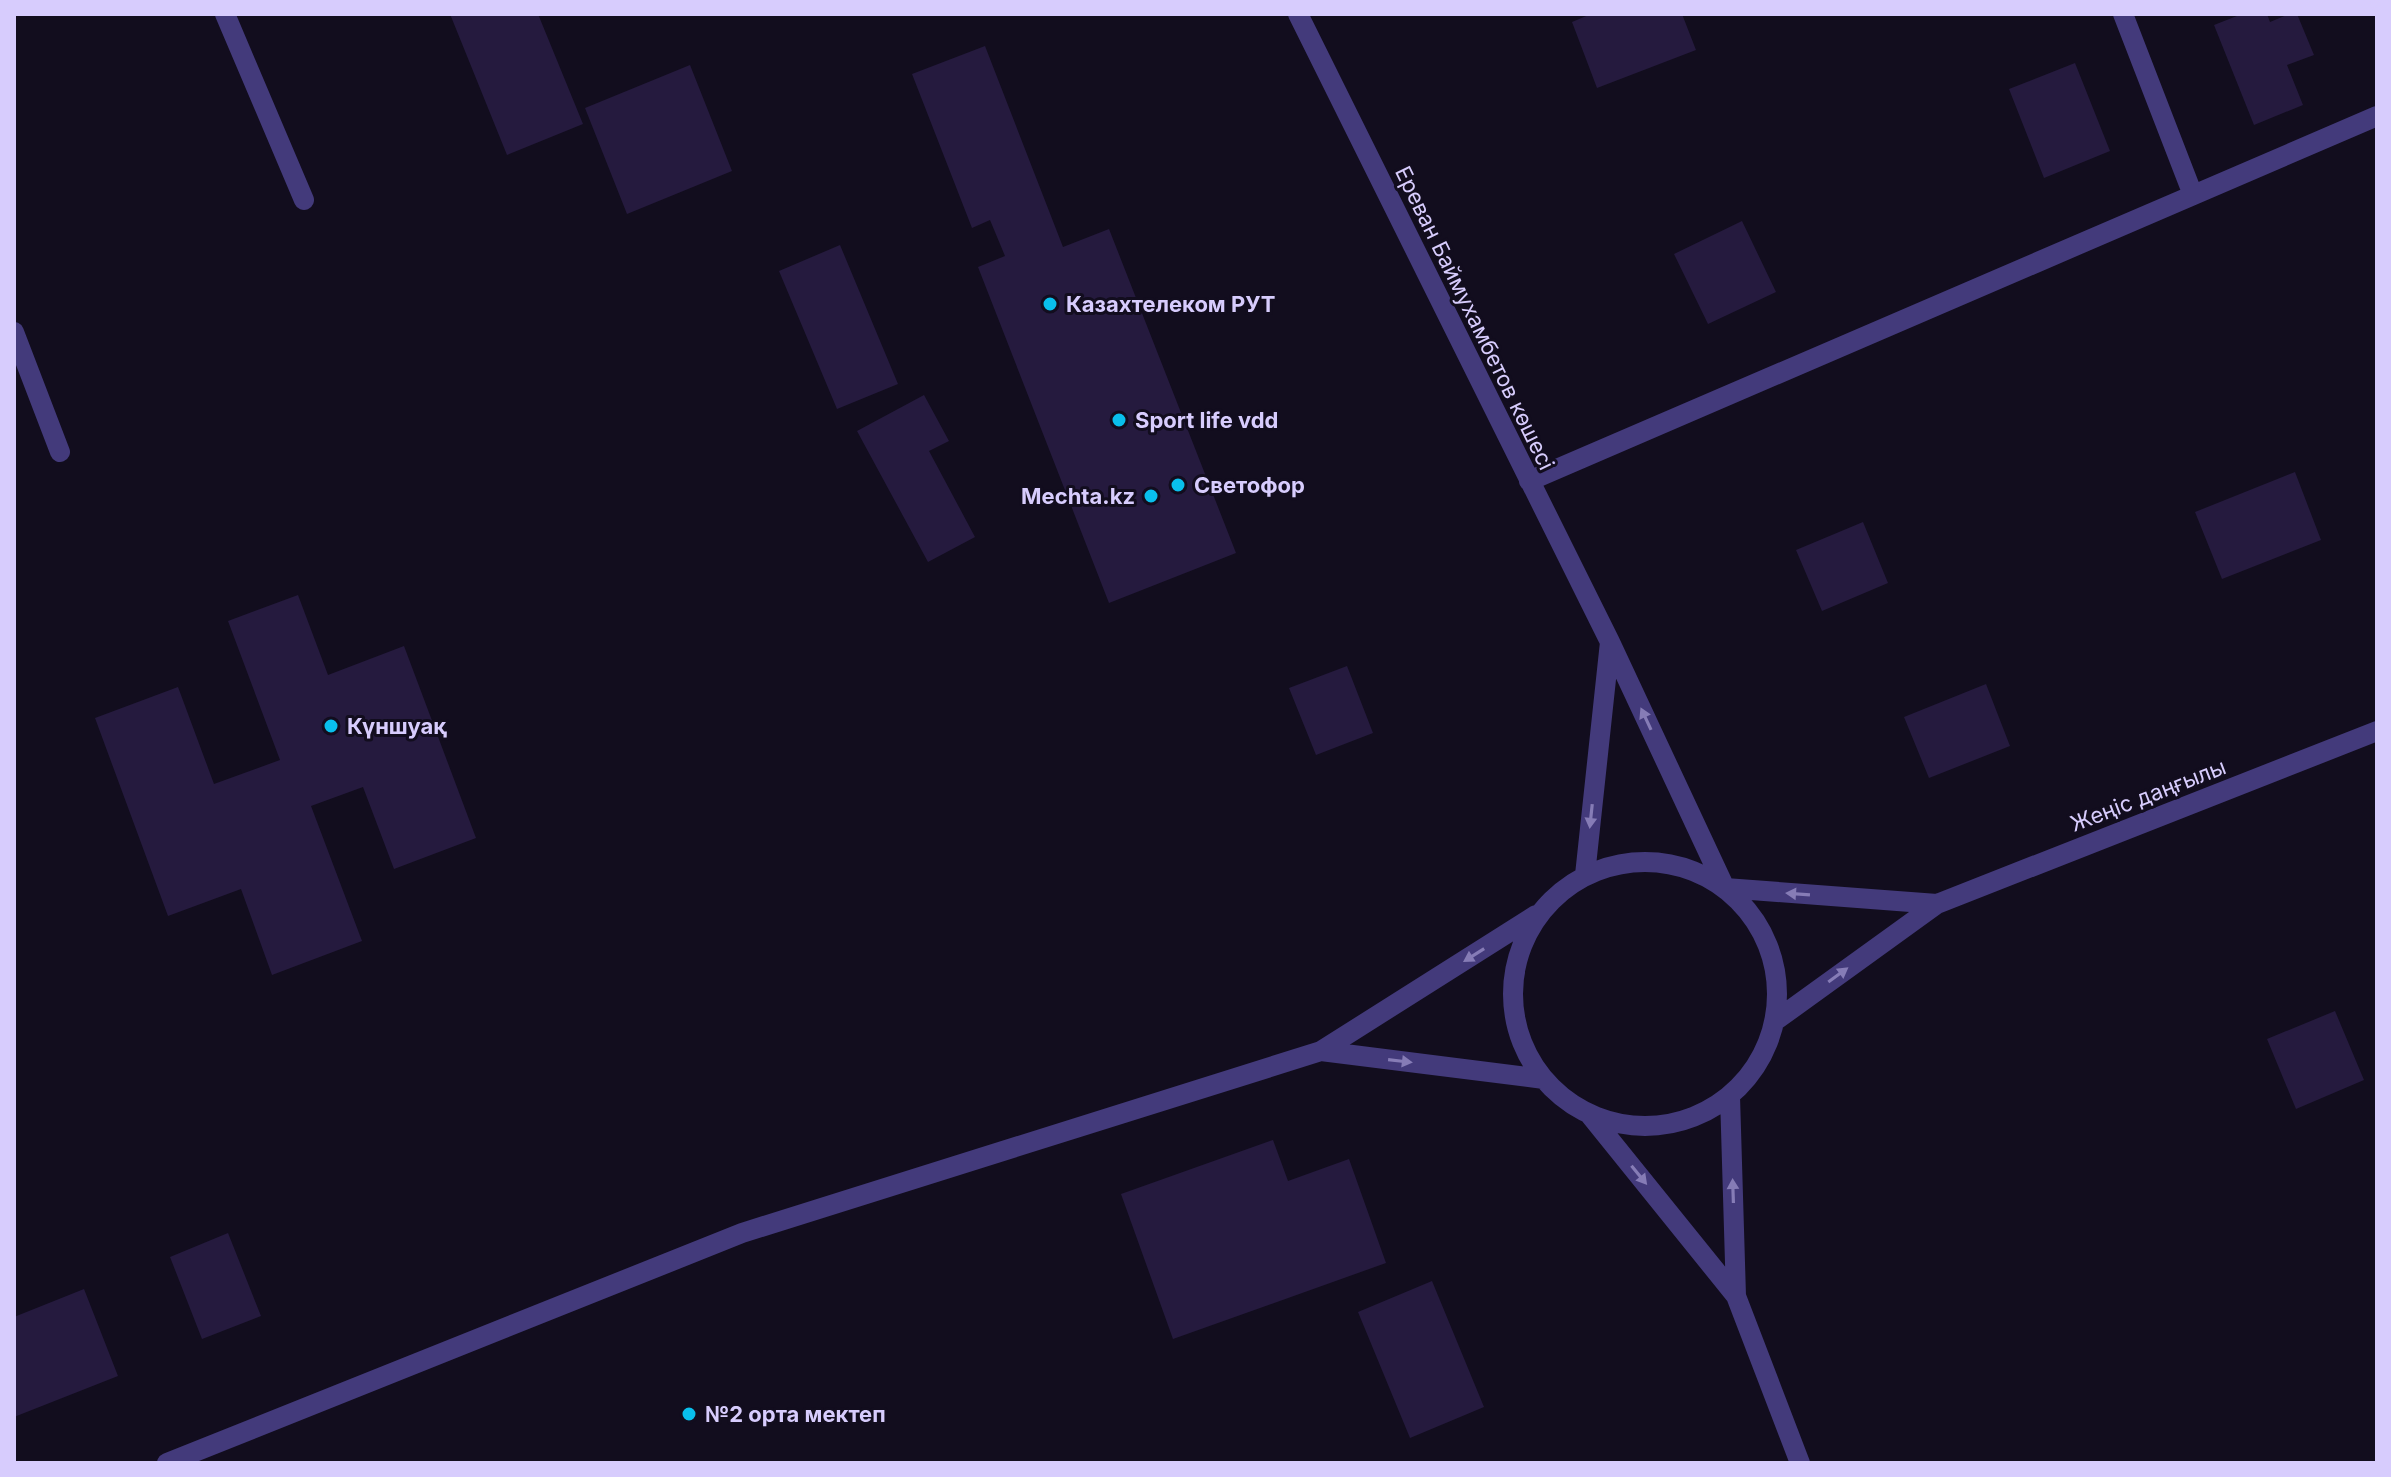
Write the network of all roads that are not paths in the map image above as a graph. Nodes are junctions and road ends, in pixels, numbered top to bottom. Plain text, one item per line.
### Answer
1 (225, 14) edge
2 (1298, 14) edge
3 (2123, 14) edge
4 (2377, 116) edge
5 (2193, 195) junction
6 (304, 200) dead end
7 (14, 332) edge
8 (60, 452) dead end
9 (1529, 481) junction
10 (1610, 642) junction
11 (2377, 731) edge
12 (1585, 875) junction
13 (1725, 888) junction
14 (1937, 904) junction
15 (1540, 913) junction
16 (1775, 1021) junction
17 (1321, 1051) junction
18 (1544, 1079) junction
19 (1730, 1096) junction
20 (1590, 1115) junction
21 (1736, 1296) junction
22 (167, 1463) edge
23 (1800, 1463) edge

1 - 6 street
2 - 9 street, Ереван Баймухамбетов көшесі
3 - 5 street
4 - 5 street
5 - 9 street
7 - 8 street
9 - 10 street, Ереван Баймухамбетов көшесі
10 -> 12 street
13 -> 10 street, Ереван Баймухамбетов көшесі
11 - 14 street, Жеңіс даңғылы
12 - 13 street
12 - 15 street
14 -> 13 street
13 - 16 street
16 -> 14 street
15 -> 17 street
15 - 18 street
16 - 19 street
17 -> 18 street
17 - 22 street
18 - 20 street
19 - 20 street
21 -> 19 street
20 -> 21 street
21 - 23 street

